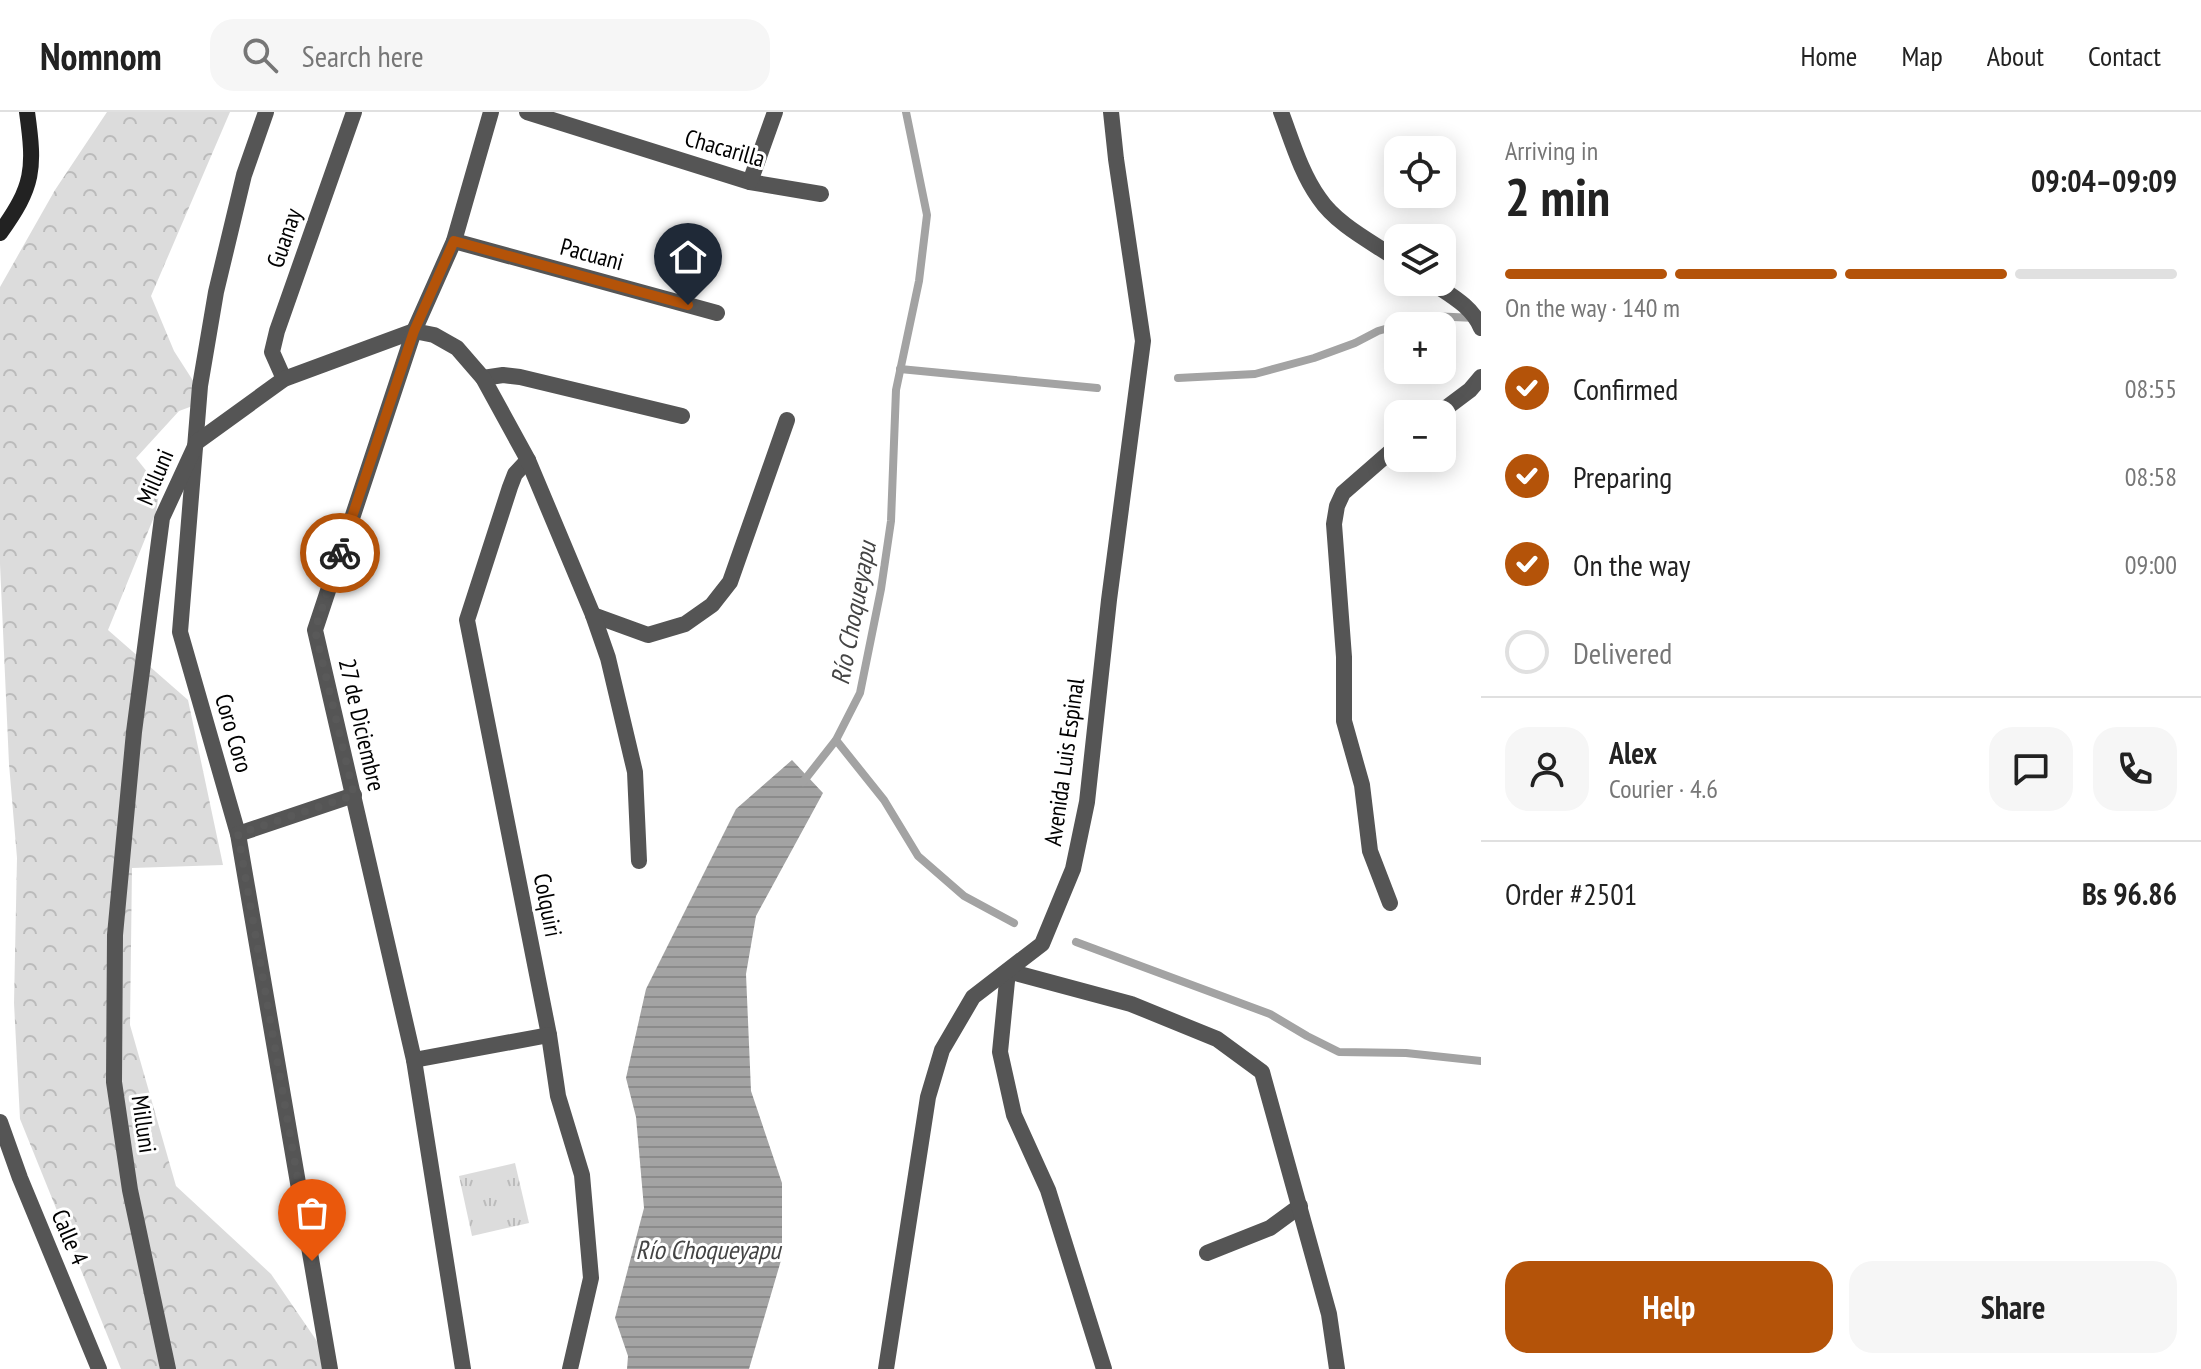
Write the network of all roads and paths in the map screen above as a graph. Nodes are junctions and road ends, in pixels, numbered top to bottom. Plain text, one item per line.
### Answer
1 (27, 112) edge
2 (266, 112) edge
3 (354, 112) edge
4 (491, 112) edge
5 (527, 112) edge
6 (775, 112) edge
7 (1111, 112) edge
8 (1281, 112) edge
9 (570, 118) edge
10 (750, 182) junction
11 (821, 194) dead end
12 (0, 233) edge
13 (454, 241) junction
14 (1384, 250) edge
15 (1451, 296) edge
16 (717, 313) dead end
17 (1481, 328) edge
18 (414, 331) junction
19 (1481, 377) edge
20 (483, 378) junction
21 (284, 379) junction
22 (1456, 400) edge
23 (682, 416) dead end
24 (787, 420) dead end
25 (197, 442) junction
26 (1384, 457) edge
27 (528, 460) junction
28 (593, 615) junction
29 (354, 795) junction
30 (238, 834) junction
31 (639, 861) dead end
32 (1390, 903) dead end
33 (1008, 971) junction
34 (549, 1035) junction
35 (414, 1060) junction
36 (0, 1122) edge
37 (1300, 1206) junction
38 (1207, 1253) dead end
39 (99, 1369) edge
40 (168, 1369) edge
41 (330, 1369) edge
42 (463, 1369) edge
43 (570, 1369) edge
44 (886, 1369) edge
45 (1104, 1369) edge
46 (1337, 1369) edge

1 - 12 main road
2 - 25 street, Coro Coro
3 - 21 street, Guanay
4 - 13 street, 27 de Diciembre
5 - 9 street, Chacarilla
6 - 10 street
7 - 33 street, Avenida Luis Espinal
8 - 14 street
9 - 10 street, Chacarilla
10 - 11 street, Chacarilla
13 - 16 street, Pacuani
13 - 18 street, 27 de Diciembre
15 - 17 street
18 - 20 street
18 - 21 street, Milluni
18 - 29 street, 27 de Diciembre
19 - 22 street
20 - 23 street
20 - 27 street
21 - 25 street, Milluni
24 - 28 street
25 - 30 street, Coro Coro
25 - 40 street, Milluni
26 - 32 street
27 - 28 street
27 - 34 street, Colquiri
28 - 31 street
29 - 30 street
29 - 35 street, 27 de Diciembre
30 - 41 street, Coro Coro
33 - 37 street
33 - 44 street, Avenida Luis Espinal
33 - 45 street
34 - 35 street
34 - 43 street, Colquiri
35 - 42 street, 27 de Diciembre
36 - 39 street, Calle 4
37 - 38 street
37 - 46 street

